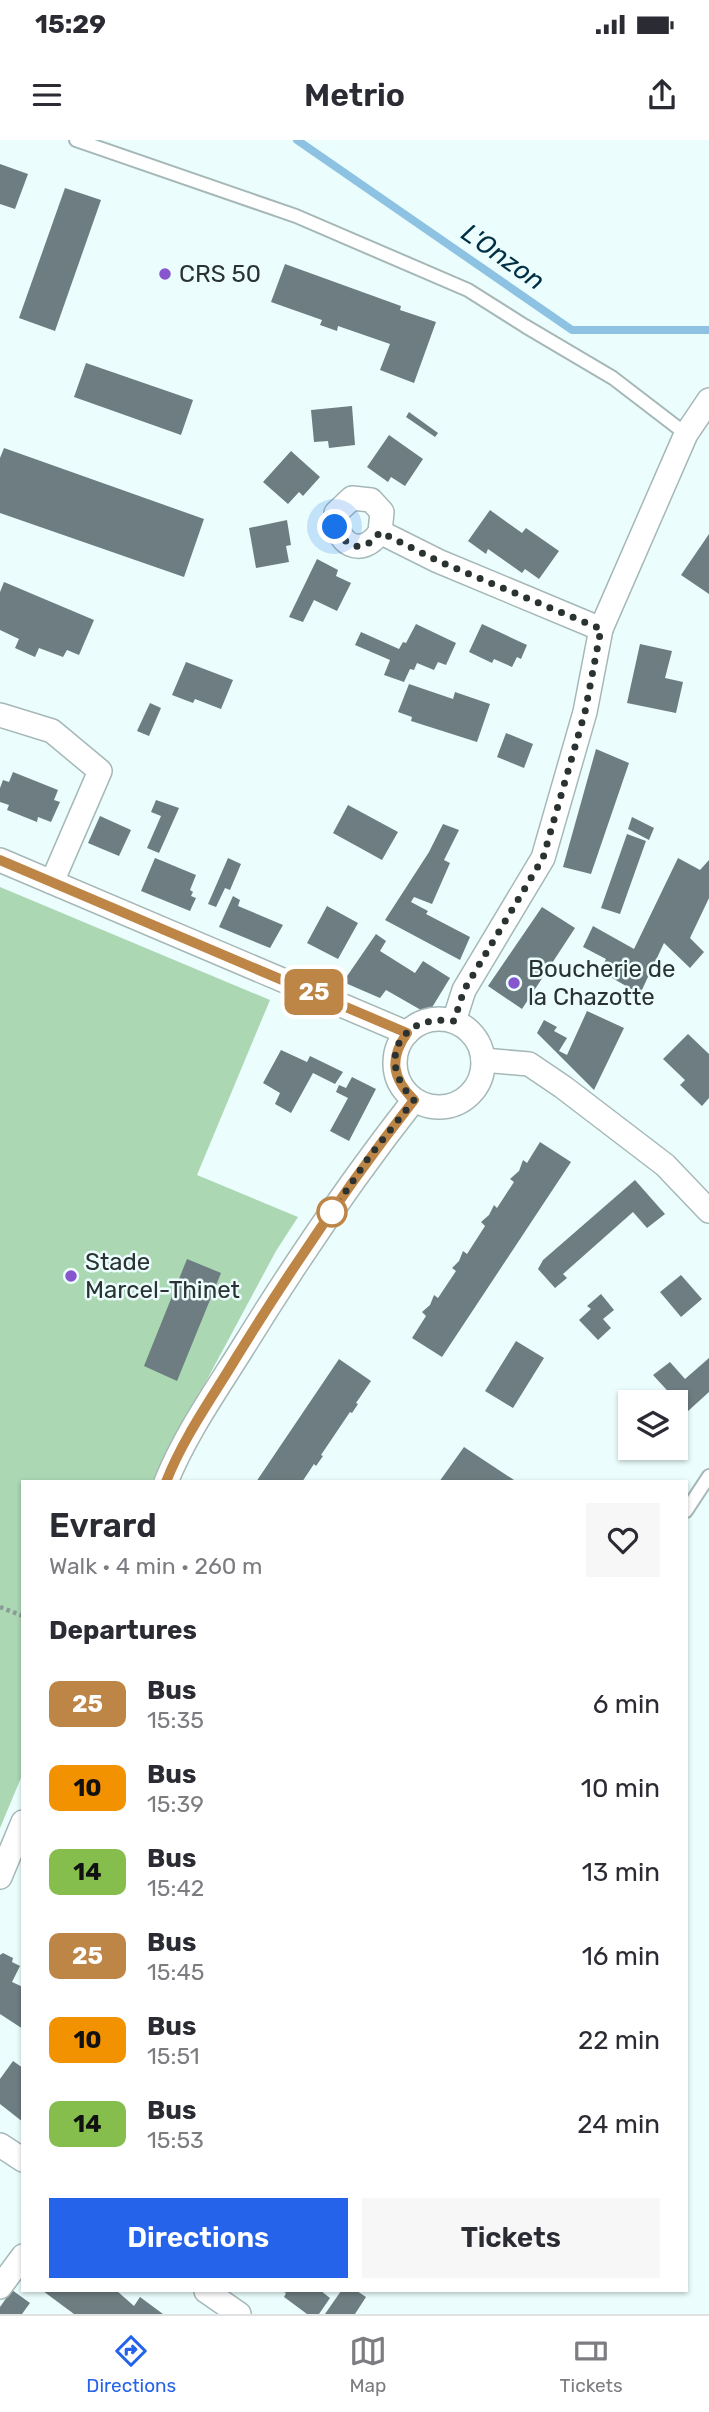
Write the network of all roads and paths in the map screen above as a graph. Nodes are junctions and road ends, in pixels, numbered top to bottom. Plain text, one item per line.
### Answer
1 (76, 140) edge
2 (709, 400) edge
3 (686, 434) junction
4 (380, 532) dead end
5 (601, 629) junction
6 (0, 715) edge
7 (0, 860) edge
8 (52, 882) junction
9 (454, 1021) junction
10 (407, 1033) junction
11 (483, 1060) junction
12 (414, 1100) junction
13 (709, 1211) edge
14 (709, 1476) edge
15 (167, 1480) edge
16 (688, 1508) edge
17 (0, 1607) edge
18 (21, 1615) edge
19 (21, 1827) edge
20 (0, 1877) edge
21 (0, 2145) edge
22 (21, 2159) edge
23 (21, 2259) edge
24 (0, 2287) edge
25 (207, 2292) edge
26 (239, 2314) edge

1 - 3 lane
2 - 3 street
3 - 5 street
4 - 5 street
5 - 9 street
6 - 8 street
7 - 8 street
8 - 10 street
9 - 10 street
9 - 11 street
10 - 12 street
11 - 12 street
11 - 13 street
12 - 15 street
14 - 16 lane
17 - 18 path
19 - 20 street
21 - 22 street
23 - 24 street
25 - 26 street

